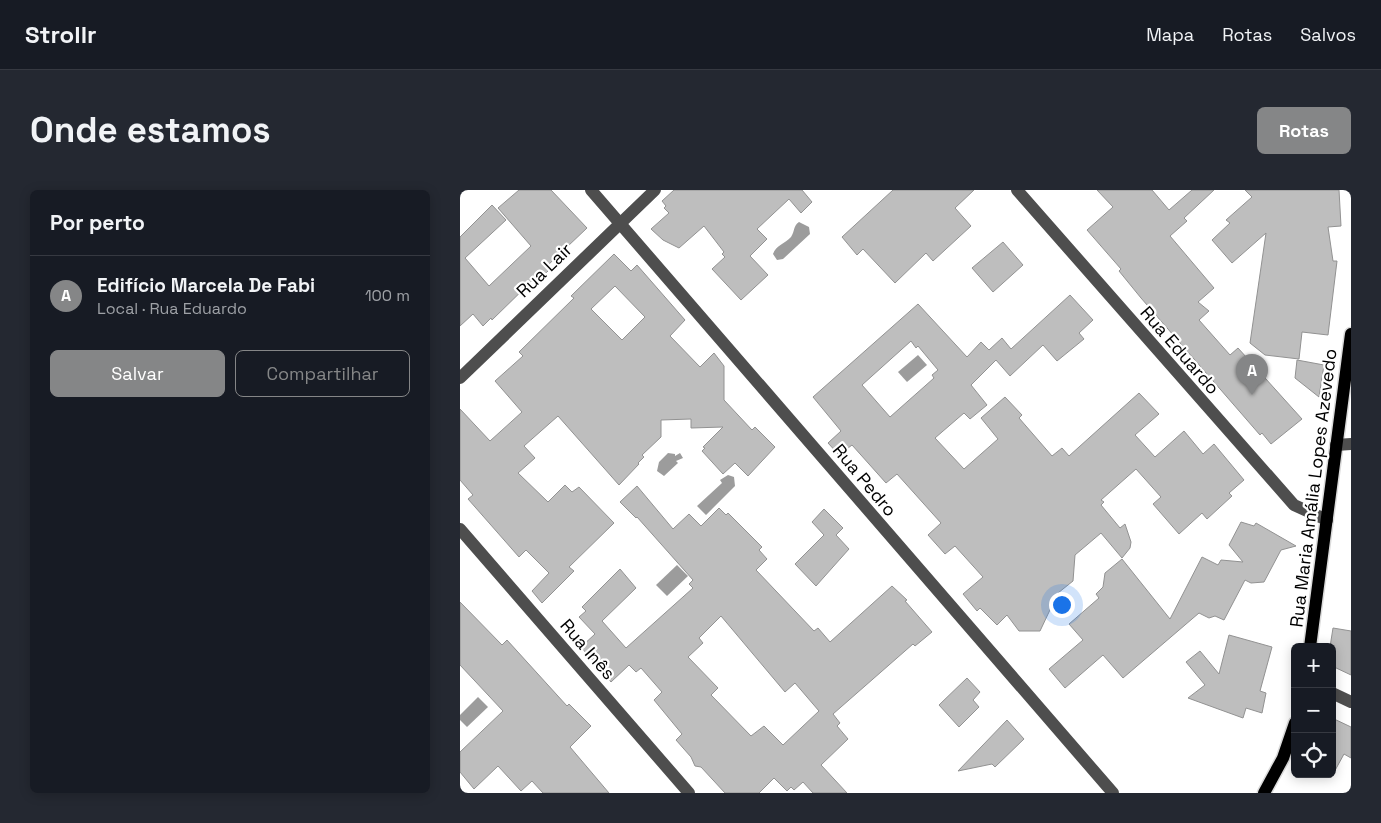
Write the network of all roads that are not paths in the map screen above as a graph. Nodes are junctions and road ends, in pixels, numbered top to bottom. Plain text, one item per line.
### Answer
1 (591, 190) edge
2 (654, 190) edge
3 (1017, 190) edge
4 (619, 223) junction
5 (1351, 334) edge
6 (460, 378) edge
7 (1351, 444) edge
8 (1336, 445) junction
9 (1326, 520) junction
10 (460, 529) edge
11 (1311, 643) edge
12 (1336, 695) edge
13 (1351, 702) edge
14 (1292, 733) edge
15 (689, 793) edge
16 (1113, 793) edge
17 (1264, 793) edge

1 - 4 street, Rua Pedro
2 - 4 street, Rua Lair
3 - 9 street, Rua Eduardo
4 - 6 street, Rua Lair
4 - 16 street, Rua Pedro
5 - 8 main road, Rua Maria Amália Lopes Azevedo
7 - 8 street
8 - 9 main road, Rua Maria Amália Lopes Azevedo
9 - 11 main road, Rua Maria Amália Lopes Azevedo
10 - 15 street, Rua Inês
12 - 13 street
14 - 17 main road

